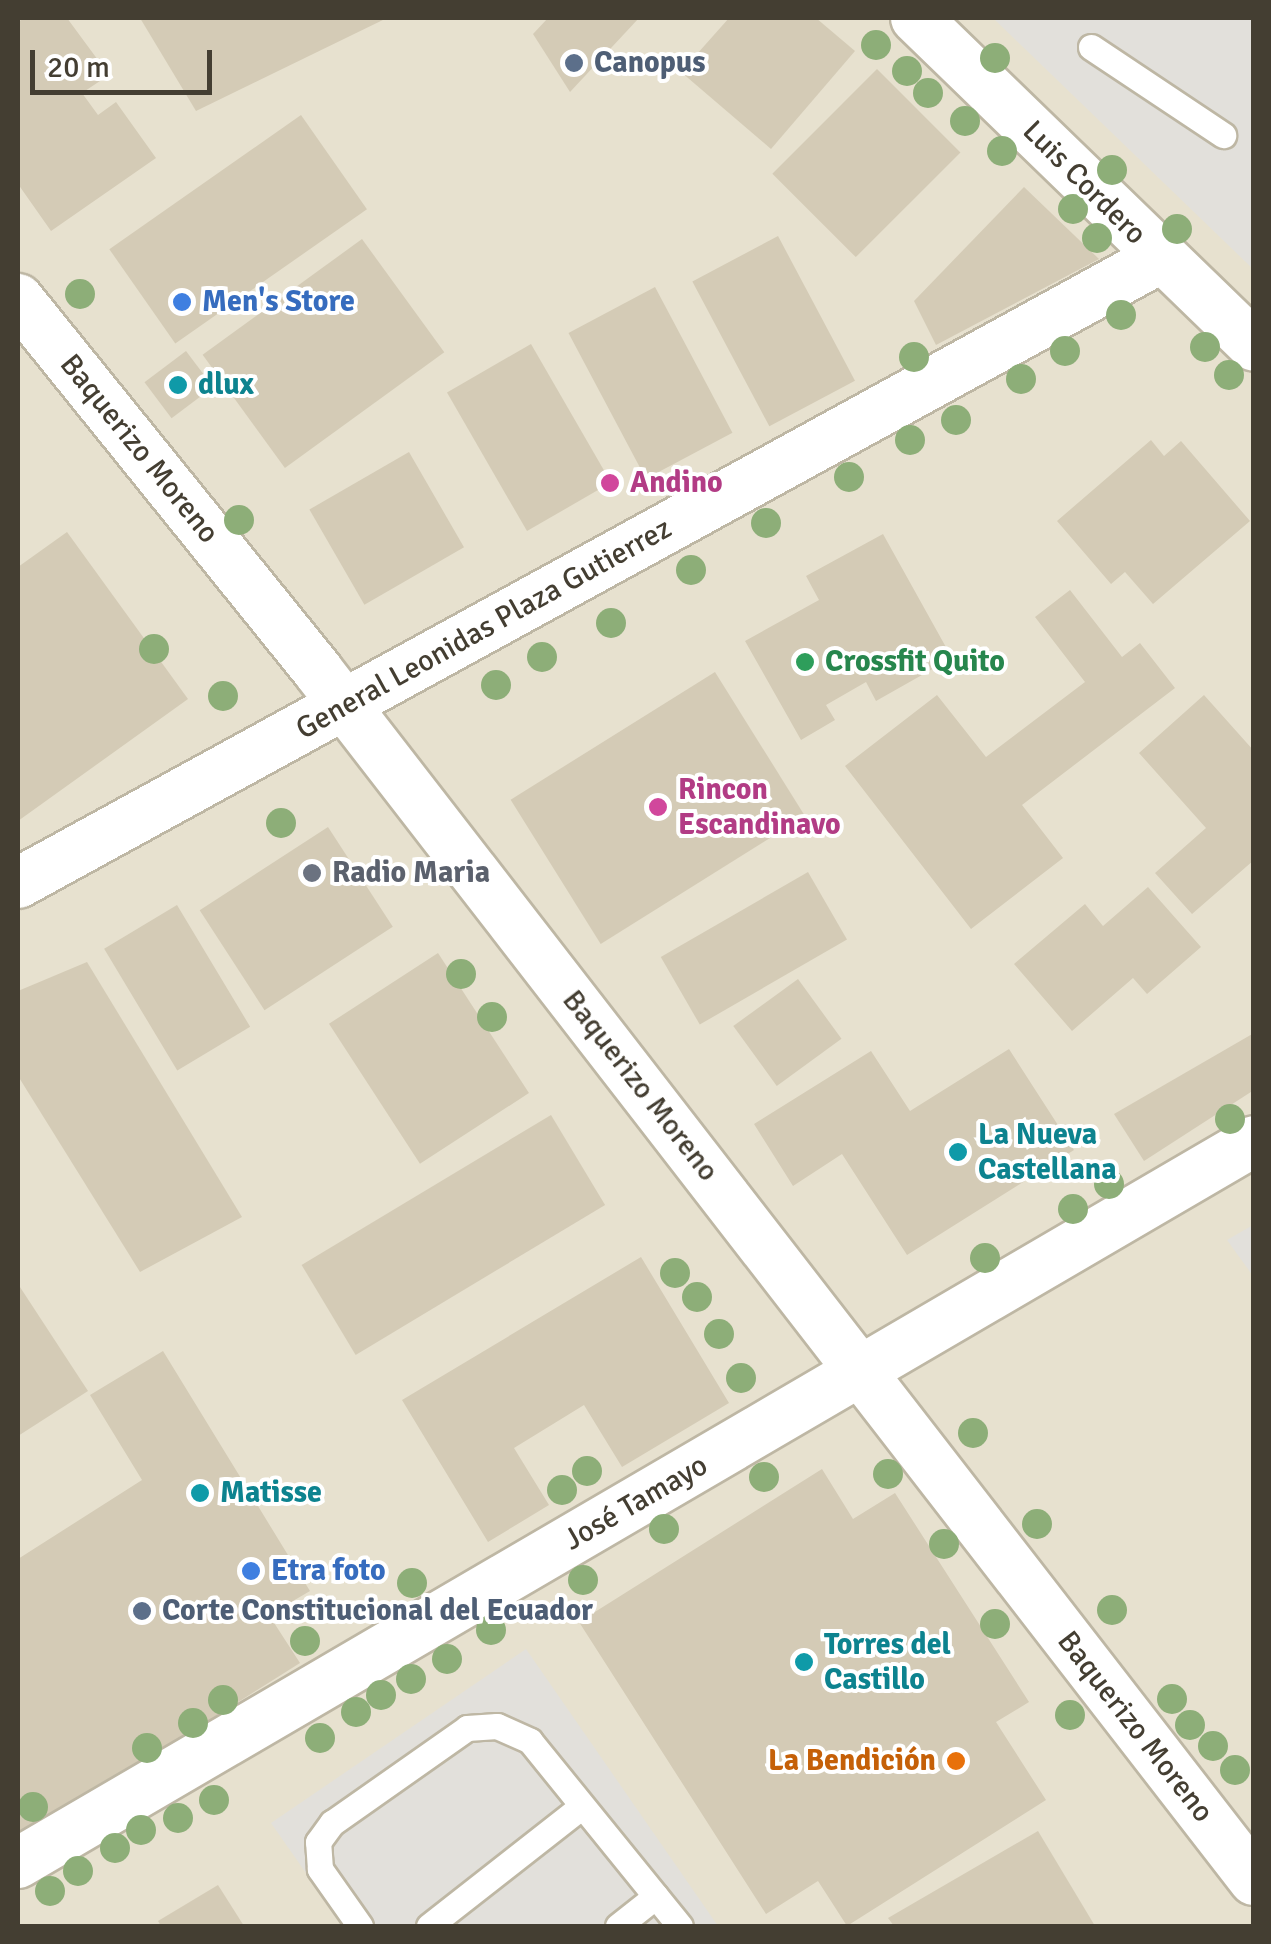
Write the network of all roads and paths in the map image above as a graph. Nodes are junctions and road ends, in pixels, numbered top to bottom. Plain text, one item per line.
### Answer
1 (916, 18) edge
2 (1091, 47) dead end
3 (1223, 135) dead end
4 (1160, 258) junction
5 (18, 299) edge
6 (1254, 346) edge
7 (345, 706) junction
8 (18, 883) edge
9 (1254, 1142) edge
10 (861, 1371) junction
11 (582, 1806) junction
12 (18, 1864) edge
13 (1254, 1880) edge
14 (656, 1896) junction
15 (360, 1926) edge
16 (429, 1926) edge
17 (618, 1926) edge
18 (680, 1926) edge

1 - 4 street, Luis Cordero
2 - 3 lane
4 - 6 street, Luis Cordero
4 - 7 street, General Leonidas Plaza Gutierrez
5 - 7 street, Baquerizo Moreno
7 - 8 street, General Leonidas Plaza Gutierrez
7 - 10 street, Baquerizo Moreno
9 - 10 street, José Tamayo
10 - 12 street, José Tamayo
10 - 13 street, Baquerizo Moreno
11 - 14 lane
11 - 15 lane
11 - 16 lane
14 - 17 lane
14 - 18 lane

